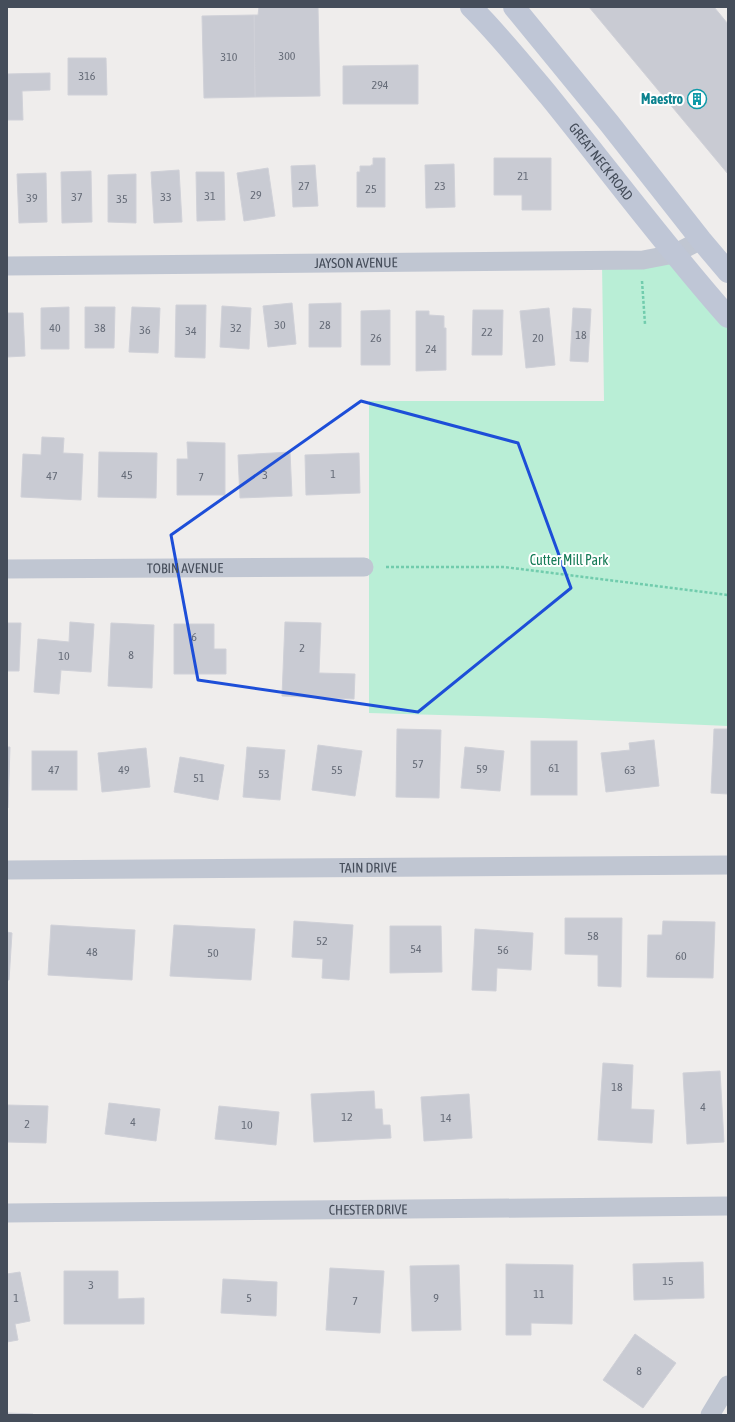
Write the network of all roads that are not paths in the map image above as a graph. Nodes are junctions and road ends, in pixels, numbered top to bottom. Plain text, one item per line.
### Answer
1 (471, 7) edge
2 (514, 7) edge
3 (700, 240) junction
4 (674, 254) junction
5 (7, 266) edge
6 (728, 272) edge
7 (728, 317) edge
8 (364, 567) road end
9 (7, 569) edge
10 (728, 865) edge
11 (7, 870) edge
12 (728, 1206) edge
13 (7, 1213) edge
14 (728, 1385) edge
15 (710, 1415) edge

1 - 4 main road, GREAT NECK ROAD
2 - 3 main road, GREAT NECK ROAD
3 - 4 street, JAYSON AVENUE
3 - 6 main road, GREAT NECK ROAD
4 - 5 street, JAYSON AVENUE
4 - 7 main road, GREAT NECK ROAD
8 - 9 street, TOBIN AVENUE
10 - 11 street, TAIN DRIVE
12 - 13 street, CHESTER DRIVE
14 - 15 street

